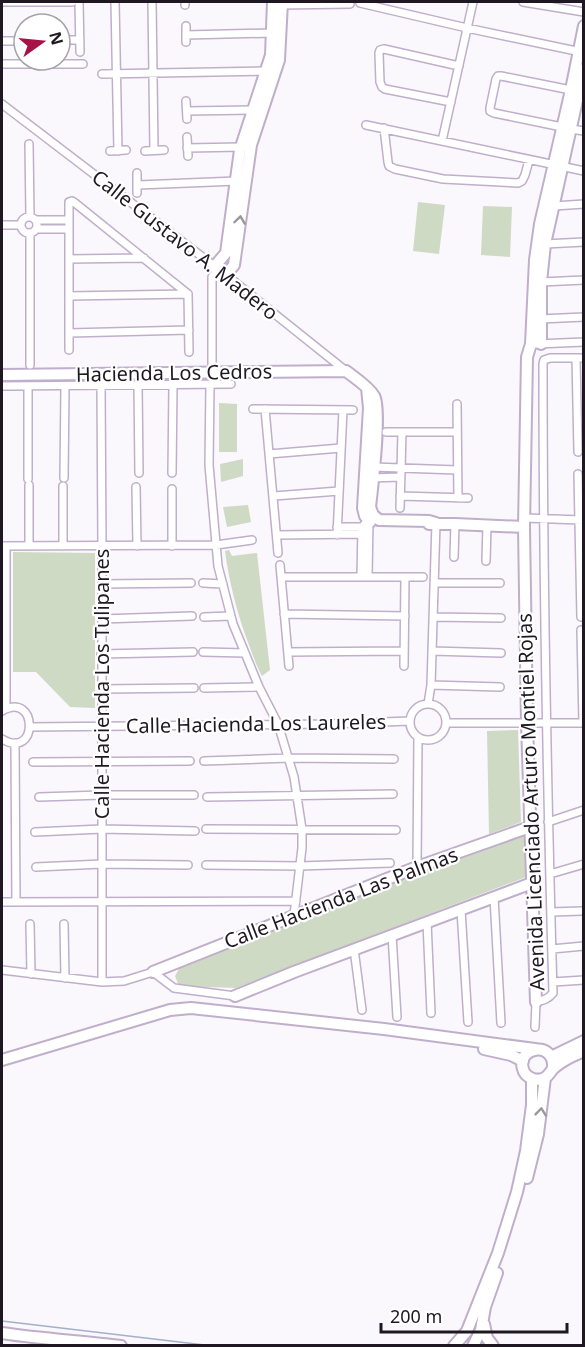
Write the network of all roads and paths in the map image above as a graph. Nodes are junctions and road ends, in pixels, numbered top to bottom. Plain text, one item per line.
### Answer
1 (2, 2) edge
2 (72, 2) edge
3 (79, 2) edge
4 (115, 2) edge
5 (152, 2) edge
6 (473, 2) edge
7 (524, 2) edge
8 (277, 3) edge
9 (360, 3) dead end
10 (350, 4) dead end
11 (584, 12) edge
12 (186, 26) dead end
13 (584, 26) edge
14 (467, 28) junction
15 (272, 33) junction
16 (72, 40) edge
17 (80, 40) junction
18 (80, 52) dead end
19 (581, 52) edge
20 (2, 64) edge
21 (83, 64) dead end
22 (459, 66) junction
23 (584, 69) edge
24 (270, 72) junction
25 (117, 73) junction
26 (152, 73) junction
27 (102, 74) dead end
28 (578, 92) edge
29 (186, 101) dead end
30 (451, 102) junction
31 (2, 104) edge
32 (253, 110) junction
33 (366, 125) dead end
34 (384, 128) junction
35 (567, 128) junction
36 (584, 131) edge
37 (187, 137) dead end
38 (442, 141) junction
39 (29, 144) dead end
40 (241, 147) junction
41 (118, 150) dead end
42 (154, 150) junction
43 (164, 150) dead end
44 (145, 151) dead end
45 (529, 160) junction
46 (558, 166) junction
47 (584, 171) edge
48 (137, 173) dead end
49 (241, 181) junction
50 (584, 204) edge
51 (554, 206) junction
52 (33, 218) junction
53 (68, 220) junction
54 (2, 225) edge
55 (21, 225) junction
56 (37, 229) junction
57 (69, 229) junction
58 (30, 233) junction
59 (584, 242) edge
60 (545, 244) junction
61 (144, 258) junction
62 (69, 259) junction
63 (219, 271) junction
64 (584, 280) edge
65 (541, 282) junction
66 (188, 294) junction
67 (69, 296) junction
68 (584, 317) edge
69 (540, 318) junction
70 (189, 330) junction
71 (69, 333) junction
72 (584, 342) edge
73 (536, 344) junction
74 (69, 350) dead end
75 (189, 352) dead end
76 (580, 358) edge
77 (30, 365) dead end
78 (346, 371) junction
79 (212, 373) junction
80 (2, 375) edge
81 (231, 384) dead end
82 (101, 385) junction
83 (138, 385) junction
84 (173, 385) junction
85 (210, 385) junction
86 (2, 386) edge
87 (28, 386) junction
88 (65, 386) junction
89 (457, 404) dead end
90 (265, 408) junction
91 (253, 409) dead end
92 (343, 410) junction
93 (353, 410) dead end
94 (386, 432) dead end
95 (402, 432) junction
96 (457, 432) junction
97 (341, 448) junction
98 (578, 452) dead end
99 (269, 454) junction
100 (400, 467) junction
101 (457, 470) junction
102 (172, 472) dead end
103 (369, 472) junction
104 (139, 473) dead end
105 (578, 474) dead end
106 (400, 477) junction
107 (136, 487) dead end
108 (172, 489) dead end
109 (339, 491) junction
110 (274, 496) junction
111 (400, 496) junction
112 (458, 498) junction
113 (468, 498) dead end
114 (400, 508) dead end
115 (543, 519) junction
116 (581, 520) edge
117 (436, 523) junction
118 (525, 523) junction
119 (367, 524) junction
120 (455, 524) junction
121 (487, 525) junction
122 (337, 531) junction
123 (277, 535) junction
124 (252, 540) dead end
125 (216, 545) junction
126 (365, 545) junction
127 (4, 546) edge
128 (28, 546) junction
129 (63, 546) junction
130 (102, 546) junction
131 (137, 546) junction
132 (172, 546) junction
133 (278, 553) dead end
134 (454, 557) dead end
135 (486, 561) dead end
136 (280, 565) dead end
137 (281, 577) junction
138 (364, 577) junction
139 (405, 577) junction
140 (423, 577) dead end
141 (191, 583) dead end
142 (204, 583) dead end
143 (434, 583) junction
144 (500, 583) dead end
145 (102, 584) junction
146 (223, 584) junction
147 (284, 614) junction
148 (192, 616) dead end
149 (231, 616) junction
150 (405, 616) junction
151 (204, 617) dead end
152 (433, 617) junction
153 (581, 617) dead end
154 (501, 618) dead end
155 (102, 619) junction
156 (581, 630) dead end
157 (404, 651) junction
158 (432, 651) junction
159 (193, 652) dead end
160 (203, 652) dead end
161 (288, 652) junction
162 (245, 653) junction
163 (501, 653) dead end
164 (101, 654) junction
165 (288, 666) dead end
166 (404, 666) dead end
167 (431, 685) junction
168 (259, 687) junction
169 (500, 687) dead end
170 (194, 688) dead end
171 (204, 688) dead end
172 (102, 689) junction
173 (428, 704) junction
174 (4, 710) edge
175 (410, 721) junction
176 (446, 723) junction
177 (527, 723) junction
178 (546, 723) junction
179 (583, 723) edge
180 (278, 724) junction
181 (102, 726) junction
182 (30, 727) junction
183 (418, 737) junction
184 (2, 739) edge
185 (15, 743) junction
186 (289, 758) junction
187 (394, 759) dead end
188 (102, 761) junction
189 (190, 761) dead end
190 (204, 761) dead end
191 (33, 762) dead end
192 (393, 794) dead end
193 (102, 795) junction
194 (194, 795) dead end
195 (297, 795) junction
196 (39, 797) dead end
197 (207, 797) dead end
198 (584, 802) edge
199 (583, 810) edge
200 (548, 822) junction
201 (530, 827) junction
202 (102, 829) junction
203 (206, 829) dead end
204 (302, 829) junction
205 (396, 830) dead end
206 (195, 831) dead end
207 (35, 832) dead end
208 (390, 863) dead end
209 (102, 864) junction
210 (584, 864) edge
211 (188, 865) dead end
212 (206, 865) dead end
213 (300, 866) junction
214 (36, 867) dead end
215 (417, 867) junction
216 (550, 874) junction
217 (532, 883) junction
218 (494, 897) junction
219 (102, 901) junction
220 (296, 901) junction
221 (2, 902) edge
222 (16, 902) junction
223 (461, 910) junction
224 (582, 911) edge
225 (551, 912) junction
226 (294, 915) junction
227 (427, 922) junction
228 (30, 924) dead end
229 (64, 924) dead end
230 (392, 935) junction
231 (584, 946) edge
232 (354, 949) junction
233 (552, 949) junction
234 (2, 970) edge
235 (153, 972) junction
236 (31, 974) junction
237 (65, 978) junction
238 (584, 980) edge
239 (102, 982) junction
240 (553, 982) junction
241 (235, 996) joint
242 (536, 1002) junction
243 (362, 1010) dead end
244 (431, 1013) dead end
245 (397, 1017) dead end
246 (468, 1022) dead end
247 (501, 1023) dead end
248 (535, 1027) dead end
249 (584, 1041) edge
250 (535, 1049) junction
251 (584, 1051) edge
252 (2, 1060) edge
253 (523, 1061) junction
254 (552, 1062) junction
255 (2, 1066) edge
256 (545, 1078) junction
257 (532, 1079) junction
258 (483, 1319) junction
259 (467, 1331) junction
260 (2, 1333) edge
261 (473, 1345) edge
262 (121, 1346) edge
263 (454, 1346) edge
264 (493, 1346) edge

1 - 2 street
3 - 17 street
4 - 25 street
5 - 26 street
6 - 14 street
7 - 11 street
8 - 10 street
8 - 15 main road
8 - 24 main road
9 - 14 street
12 - 15 street
13 - 19 main road, Avenida Licenciado Arturo Montiel Rojas
14 - 19 street
14 - 22 street
15 - 24 main road
16 - 17 street
17 - 18 street
19 - 28 main road, Avenida Licenciado Arturo Montiel Rojas
20 - 21 street
22 - 30 street
22 - 30 street
23 - 28 main road, Avenida Licenciado Arturo Montiel Rojas
24 - 26 street
24 - 32 main road
24 - 49 main road
25 - 26 street
25 - 27 street
25 - 41 street
26 - 42 street
28 - 35 main road, Avenida Licenciado Arturo Montiel Rojas
28 - 35 street
29 - 32 street
30 - 38 street
31 - 63 street, Calle Gustavo A. Madero
32 - 40 main road
33 - 34 street
34 - 38 street
34 - 45 street
35 - 36 street
35 - 46 main road, Avenida Licenciado Arturo Montiel Rojas
37 - 40 street
38 - 45 street
39 - 52 street
40 - 49 main road
42 - 43 street
42 - 44 street
45 - 46 street
46 - 47 street
46 - 51 main road, Avenida Licenciado Arturo Montiel Rojas
46 - 73 main road, Avenida Licenciado Arturo Montiel Rojas
48 - 49 street
49 - 63 main road
50 - 51 street
51 - 60 main road, Avenida Licenciado Arturo Montiel Rojas
52 - 53 street
52 - 55 street
52 - 56 street
53 - 57 street
53 - 61 street
54 - 55 street
55 - 58 street
56 - 57 street
56 - 58 street
57 - 62 street
58 - 77 street
59 - 60 street
60 - 65 main road, Avenida Licenciado Arturo Montiel Rojas
61 - 62 street
61 - 66 street
62 - 67 street
63 - 78 street, Calle Gustavo A. Madero
63 - 79 street
64 - 65 street
65 - 69 main road, Avenida Licenciado Arturo Montiel Rojas
66 - 67 street
66 - 70 street
67 - 71 street
68 - 69 street
69 - 73 main road, Avenida Licenciado Arturo Montiel Rojas
70 - 71 street
70 - 75 street
71 - 74 street
72 - 73 street
73 - 118 main road, Avenida Licenciado Arturo Montiel Rojas
76 - 98 street
76 - 115 street, Avenida Licenciado Arturo Montiel Rojas
78 - 79 main road, Hacienda Los Cedros
78 - 103 main road, Calle Gustavo A. Madero
79 - 80 main road, Hacienda Los Cedros
81 - 85 street
82 - 83 street
82 - 88 street
82 - 130 street, Calle Hacienda Los Tulipanes
83 - 84 street
83 - 104 street
84 - 85 street
84 - 102 street
85 - 125 street
86 - 87 street
87 - 88 street
87 - 128 street
88 - 129 street
89 - 96 street
90 - 91 street
90 - 92 street
90 - 99 street
92 - 93 street
92 - 97 street
94 - 95 street
95 - 96 street
95 - 100 street
96 - 101 street
97 - 99 street
97 - 109 street
99 - 110 street
100 - 101 street
100 - 103 street
100 - 106 street
101 - 112 street
103 - 106 street
103 - 119 main road
105 - 116 street
106 - 111 street
107 - 131 street
108 - 132 street
109 - 110 street
109 - 122 street
110 - 123 street
111 - 112 street
111 - 114 street
112 - 113 street
115 - 116 street
115 - 118 street
115 - 178 street, Avenida Licenciado Arturo Montiel Rojas
116 - 153 street
117 - 119 main road
117 - 120 main road
117 - 143 street
118 - 121 main road
118 - 177 main road, Avenida Licenciado Arturo Montiel Rojas
119 - 122 street
119 - 126 street
119 - 126 street
120 - 121 main road
120 - 134 street
121 - 135 street
122 - 123 street
123 - 133 street
124 - 125 street
125 - 132 street
125 - 146 street
126 - 138 street
127 - 128 street
127 - 174 street
128 - 129 street
129 - 130 street
130 - 131 street
130 - 145 street, Calle Hacienda Los Tulipanes
131 - 132 street
136 - 137 street
137 - 138 street
137 - 147 street
138 - 139 street
139 - 140 street
139 - 150 street
141 - 145 street
142 - 146 street
143 - 144 street
143 - 152 street
145 - 155 street, Calle Hacienda Los Tulipanes
146 - 149 street
147 - 150 street
147 - 161 street
148 - 155 street
149 - 151 street
149 - 162 street
150 - 157 street
152 - 154 street
152 - 158 street
155 - 164 street, Calle Hacienda Los Tulipanes
156 - 179 street
157 - 161 street
157 - 166 street
158 - 163 street
158 - 167 street
159 - 164 street
160 - 162 street
161 - 165 street
162 - 168 street
164 - 172 street, Calle Hacienda Los Tulipanes
167 - 169 street
167 - 173 street
168 - 171 street
168 - 180 street
170 - 172 street
172 - 181 street, Calle Hacienda Los Tulipanes
173 - 175 street
173 - 176 street
174 - 182 street
175 - 180 street, Calle Hacienda Los Laureles
175 - 183 street
176 - 177 street
176 - 183 street
177 - 178 street
177 - 201 main road, Avenida Licenciado Arturo Montiel Rojas
178 - 179 street
178 - 200 street, Avenida Licenciado Arturo Montiel Rojas
180 - 181 street, Calle Hacienda Los Laureles
180 - 186 street
181 - 182 street, Calle Hacienda Los Laureles
181 - 188 street, Calle Hacienda Los Tulipanes
182 - 185 street
183 - 215 street
184 - 185 street
185 - 222 street
186 - 187 street
186 - 190 street
186 - 195 street
188 - 189 street
188 - 191 street
188 - 193 street, Calle Hacienda Los Tulipanes
192 - 195 street
193 - 194 street
193 - 196 street
193 - 202 street, Calle Hacienda Los Tulipanes
195 - 197 street
195 - 204 street
198 - 199 street
199 - 200 street
200 - 216 street, Avenida Licenciado Arturo Montiel Rojas
201 - 215 main road, Calle Hacienda Las Palmas
201 - 217 main road, Avenida Licenciado Arturo Montiel Rojas
202 - 206 street
202 - 207 street
202 - 209 street, Calle Hacienda Los Tulipanes
203 - 204 street
204 - 205 street
204 - 213 street
208 - 213 street
209 - 211 street
209 - 214 street
209 - 219 street, Calle Hacienda Los Tulipanes
210 - 216 street
212 - 213 street
213 - 220 street
215 - 226 main road, Calle Hacienda Las Palmas
216 - 225 street, Avenida Licenciado Arturo Montiel Rojas
217 - 218 main road
217 - 242 main road, Avenida Licenciado Arturo Montiel Rojas
218 - 223 main road
218 - 247 street
219 - 220 street
219 - 222 street
219 - 239 street, Calle Hacienda Los Tulipanes
220 - 226 street
221 - 222 street
223 - 227 main road
223 - 246 street
224 - 225 street
225 - 233 street, Avenida Licenciado Arturo Montiel Rojas
226 - 235 main road, Calle Hacienda Las Palmas
227 - 230 main road
227 - 244 street
228 - 236 street
229 - 237 street
230 - 232 main road
230 - 245 street
231 - 233 street
232 - 241 main road
232 - 243 street
233 - 240 street, Avenida Licenciado Arturo Montiel Rojas
234 - 236 street
235 - 239 street
235 - 241 street
236 - 237 street
237 - 239 street
238 - 240 street
240 - 242 street, Avenida Licenciado Arturo Montiel Rojas
242 - 248 street
249 - 254 main road
250 - 252 main road
250 - 253 main road
250 - 254 main road
251 - 254 main road
253 - 255 main road
253 - 257 main road
254 - 256 main road
256 - 257 main road
258 -> 256 main road
257 - 259 main road
258 - 261 main road
258 - 264 main road
259 - 261 main road
259 - 263 main road
260 - 262 main road

